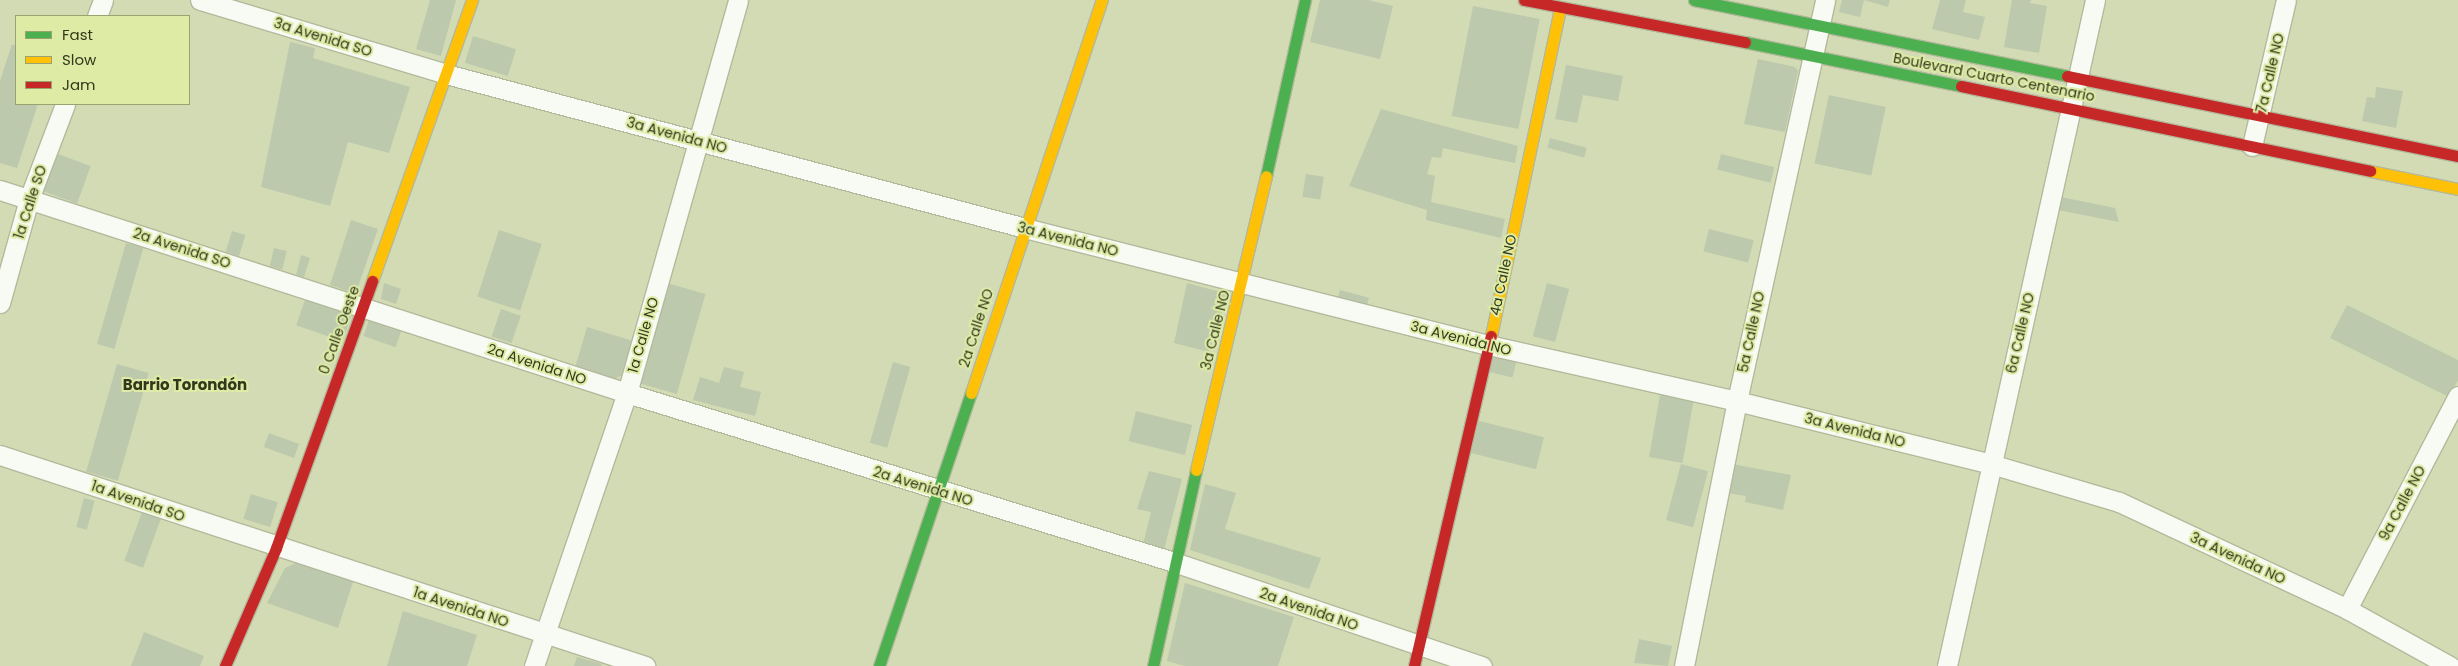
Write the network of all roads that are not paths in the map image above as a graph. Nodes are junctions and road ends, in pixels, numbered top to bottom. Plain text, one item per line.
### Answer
1 (104, 0) edge
2 (200, 0) edge
3 (472, 0) edge
4 (738, 0) edge
5 (1102, 0) edge
6 (1305, 0) edge
7 (1524, 0) edge
8 (1694, 0) edge
9 (1825, 0) edge
10 (2095, 0) edge
11 (2286, 0) edge
12 (1561, 4) edge
13 (97, 15) edge
14 (1819, 26) junction
15 (1811, 55) junction
16 (446, 74) junction
17 (2076, 78) junction
18 (65, 105) edge
19 (2070, 108) junction
20 (2260, 115) junction
21 (698, 141) junction
22 (2252, 146) junction
23 (2458, 156) edge
24 (2458, 188) edge
25 (0, 190) edge
26 (29, 199) junction
27 (1025, 228) junction
28 (1242, 283) junction
29 (0, 302) edge
30 (363, 306) junction
31 (1489, 345) junction
32 (626, 393) junction
33 (2458, 396) edge
34 (1736, 401) junction
35 (0, 455) edge
36 (1991, 464) junction
37 (938, 490) junction
38 (276, 548) junction
39 (1174, 562) junction
40 (2346, 609) junction
41 (543, 633) junction
42 (1418, 646) junction
43 (225, 666) edge
44 (534, 666) edge
45 (645, 666) edge
46 (879, 666) edge
47 (1153, 666) edge
48 (1414, 666) edge
49 (1482, 666) edge
50 (1684, 666) edge
51 (1946, 666) edge
52 (2450, 666) edge

1 - 13 street
2 - 16 street, 3a Avenida SO
3 - 16 street, 0 Calle Oeste
4 - 21 street, 1a Calle NO
5 - 27 street, 2a Calle NO
6 - 28 street, 3a Calle NO
7 - 12 street, Boulevard Cuarto Centenario
8 - 14 street, Boulevard Cuarto Centenario
9 - 14 street, 5a Calle NO
10 - 17 street, 6a Calle NO
11 - 20 street, 7a Calle NO
12 - 15 street, Boulevard Cuarto Centenario
12 - 31 street, 4a Calle NO
14 - 15 street, 5a Calle NO
14 - 17 street, Boulevard Cuarto Centenario
15 - 19 street, Boulevard Cuarto Centenario
15 - 34 street, 5a Calle NO
16 - 21 street, 3a Avenida NO
16 - 30 street, 0 Calle Oeste
17 - 19 street, 6a Calle NO
17 - 20 street, Boulevard Cuarto Centenario
18 - 26 street, 1a Calle SO
19 - 22 street, Boulevard Cuarto Centenario
19 - 36 street, 6a Calle NO
20 - 22 street, 7a Calle NO
20 - 23 street, Boulevard Cuarto Centenario
21 - 27 street, 3a Avenida NO
21 - 32 street, 1a Calle NO
22 - 24 street, Boulevard Cuarto Centenario
25 - 26 street, 2a Avenida SO
26 - 29 street, 1a Calle SO
26 - 30 street, 2a Avenida SO
27 - 28 street, 3a Avenida NO
27 - 37 street, 2a Calle NO
28 - 31 street, 3a Avenida NO
28 - 39 street, 3a Calle NO
30 - 32 street, 2a Avenida NO
30 - 38 street, 0 Calle Oeste
31 - 34 street, 3a Avenida NO
31 - 42 street, 4a Calle NO
32 - 37 street, 2a Avenida NO
32 - 41 street, 1a Calle NO
33 - 40 street, 9a Calle NO
34 - 36 street, 3a Avenida NO
34 - 50 street, 5a Calle NO
35 - 38 street, 1a Avenida SO
36 - 40 street, 3a Avenida NO
36 - 51 street, 6a Calle NO
37 - 39 street, 2a Avenida NO
37 - 46 street, 2a Calle NO
38 - 41 street, 1a Avenida NO
38 - 43 street, 0 Calle Oeste
39 - 42 street, 2a Avenida NO
39 - 47 street, 3a Calle NO
40 - 52 street, 3a Avenida NO
41 - 44 street, 1a Calle NO
41 - 45 street, 1a Avenida NO
42 - 48 street, 4a Calle NO
42 - 49 street, 2a Avenida NO

